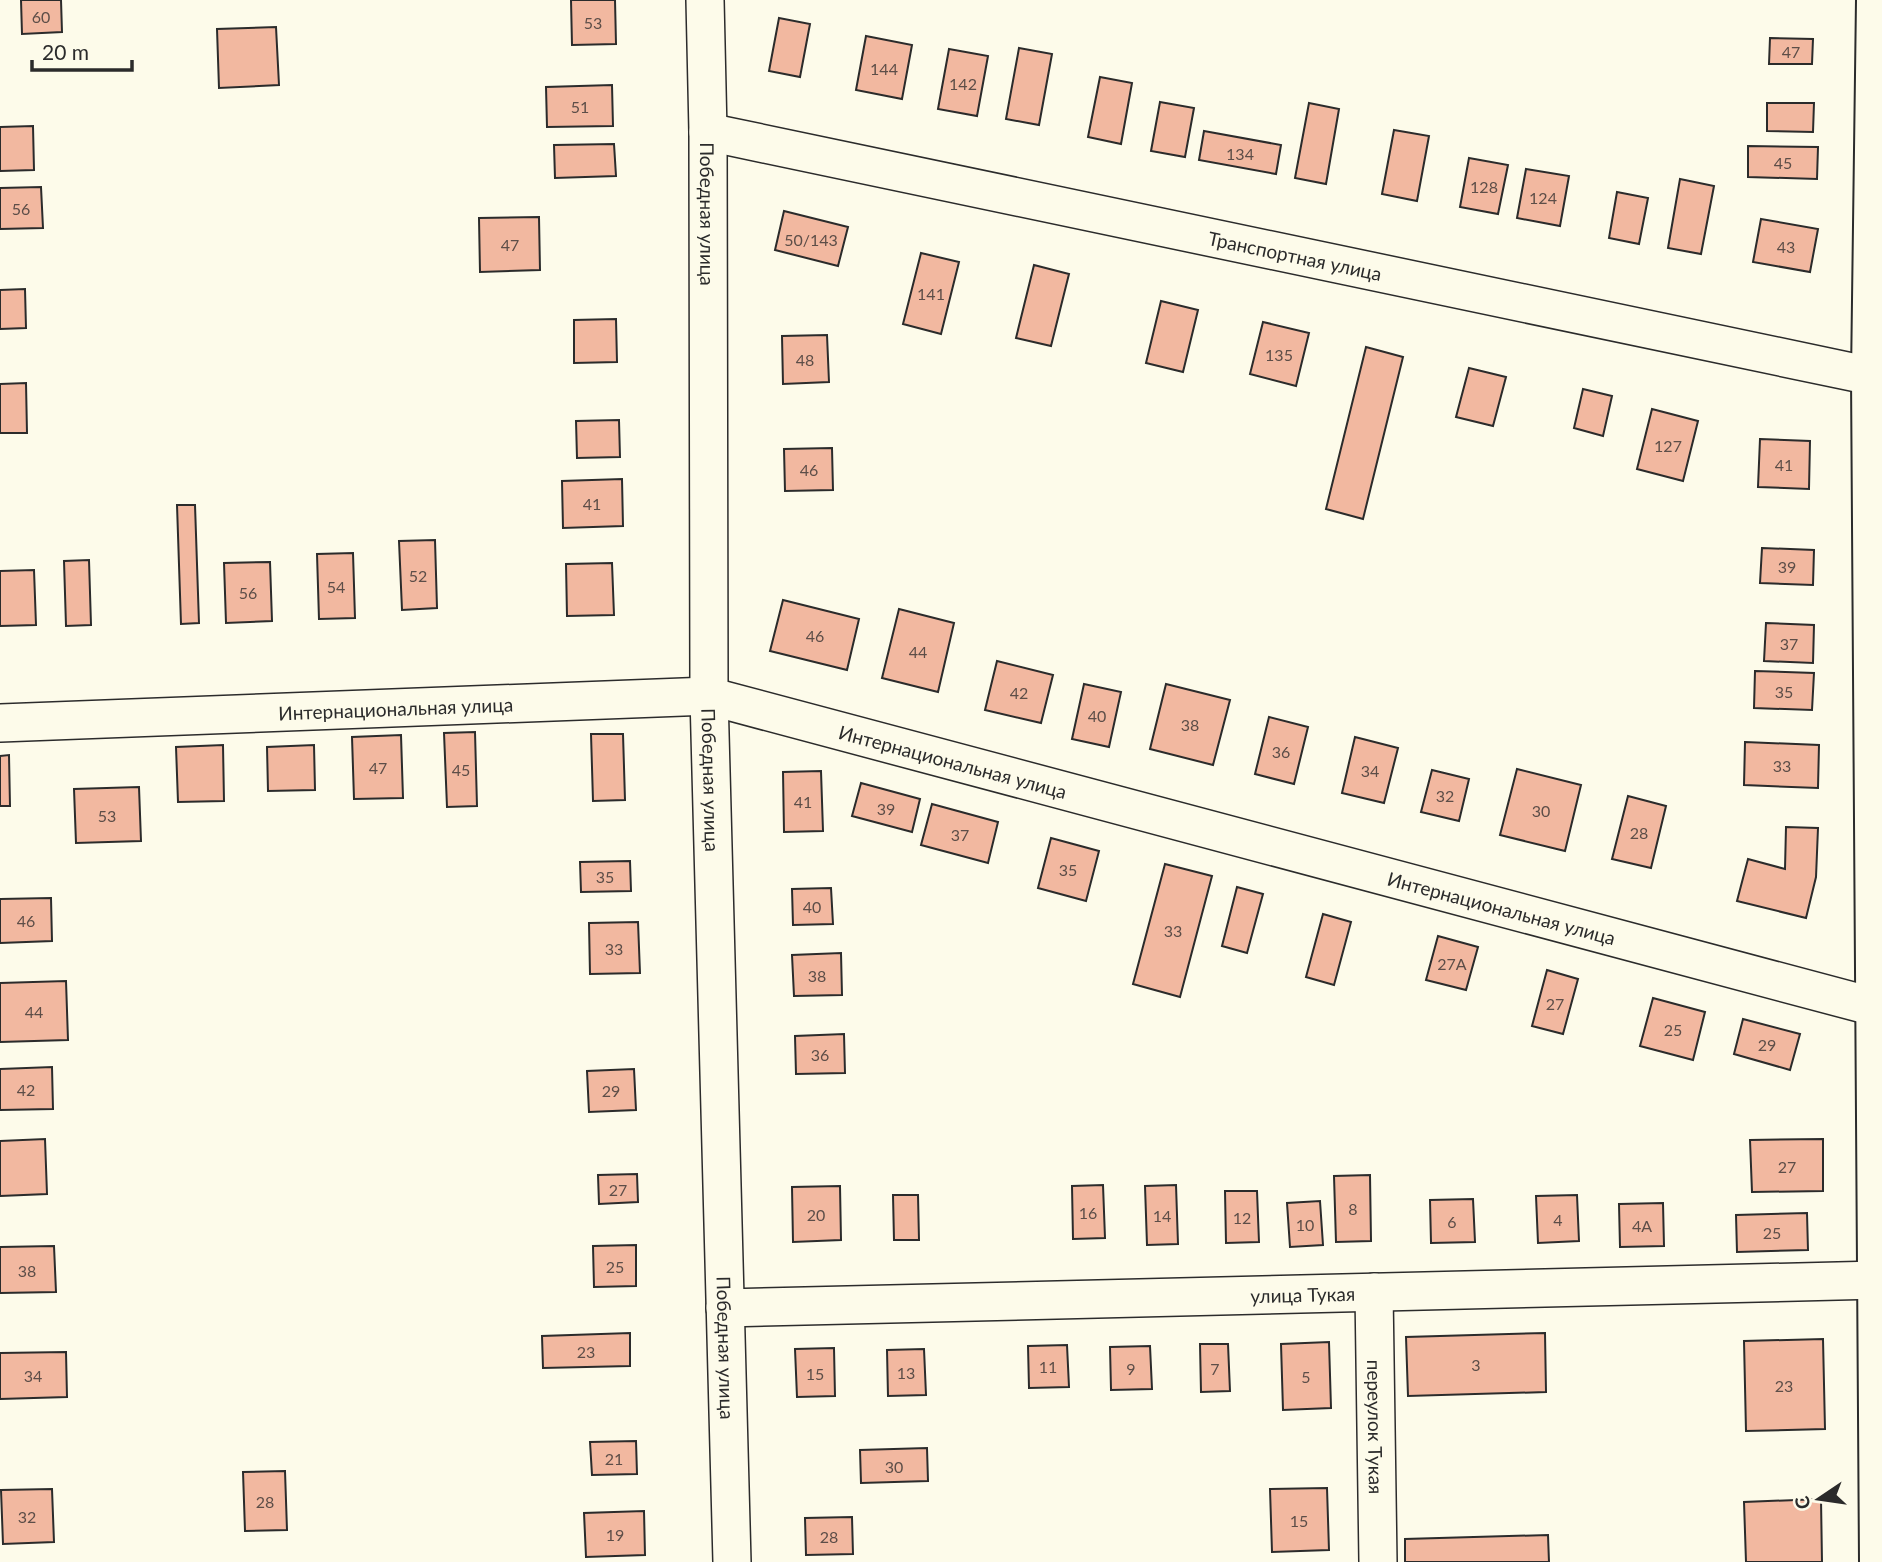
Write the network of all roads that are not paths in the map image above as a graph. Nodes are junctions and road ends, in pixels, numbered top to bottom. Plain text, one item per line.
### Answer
1 (705, 0) edge
2 (1876, 0) edge
3 (708, 132) junction
4 (1877, 377) edge
5 (709, 696) junction
6 (0, 723) edge
7 (1878, 1008) edge
8 (1878, 1280) junction
9 (1374, 1292) junction
10 (725, 1308) junction
11 (732, 1562) edge
12 (1378, 1562) edge
13 (1879, 1562) edge

1 - 3 street, Победная улица
2 - 4 main road
3 - 4 street, Транспортная улица
3 - 5 street, Победная улица
4 - 7 main road
5 - 6 street, Интернациональная улица
5 - 7 street, Интернациональная улица
5 - 10 street, Победная улица
7 - 8 main road
8 - 9 street, улица Тукая
8 - 13 main road
9 - 10 street, улица Тукая
9 - 12 street, переулок Тукая
10 - 11 street, Победная улица

